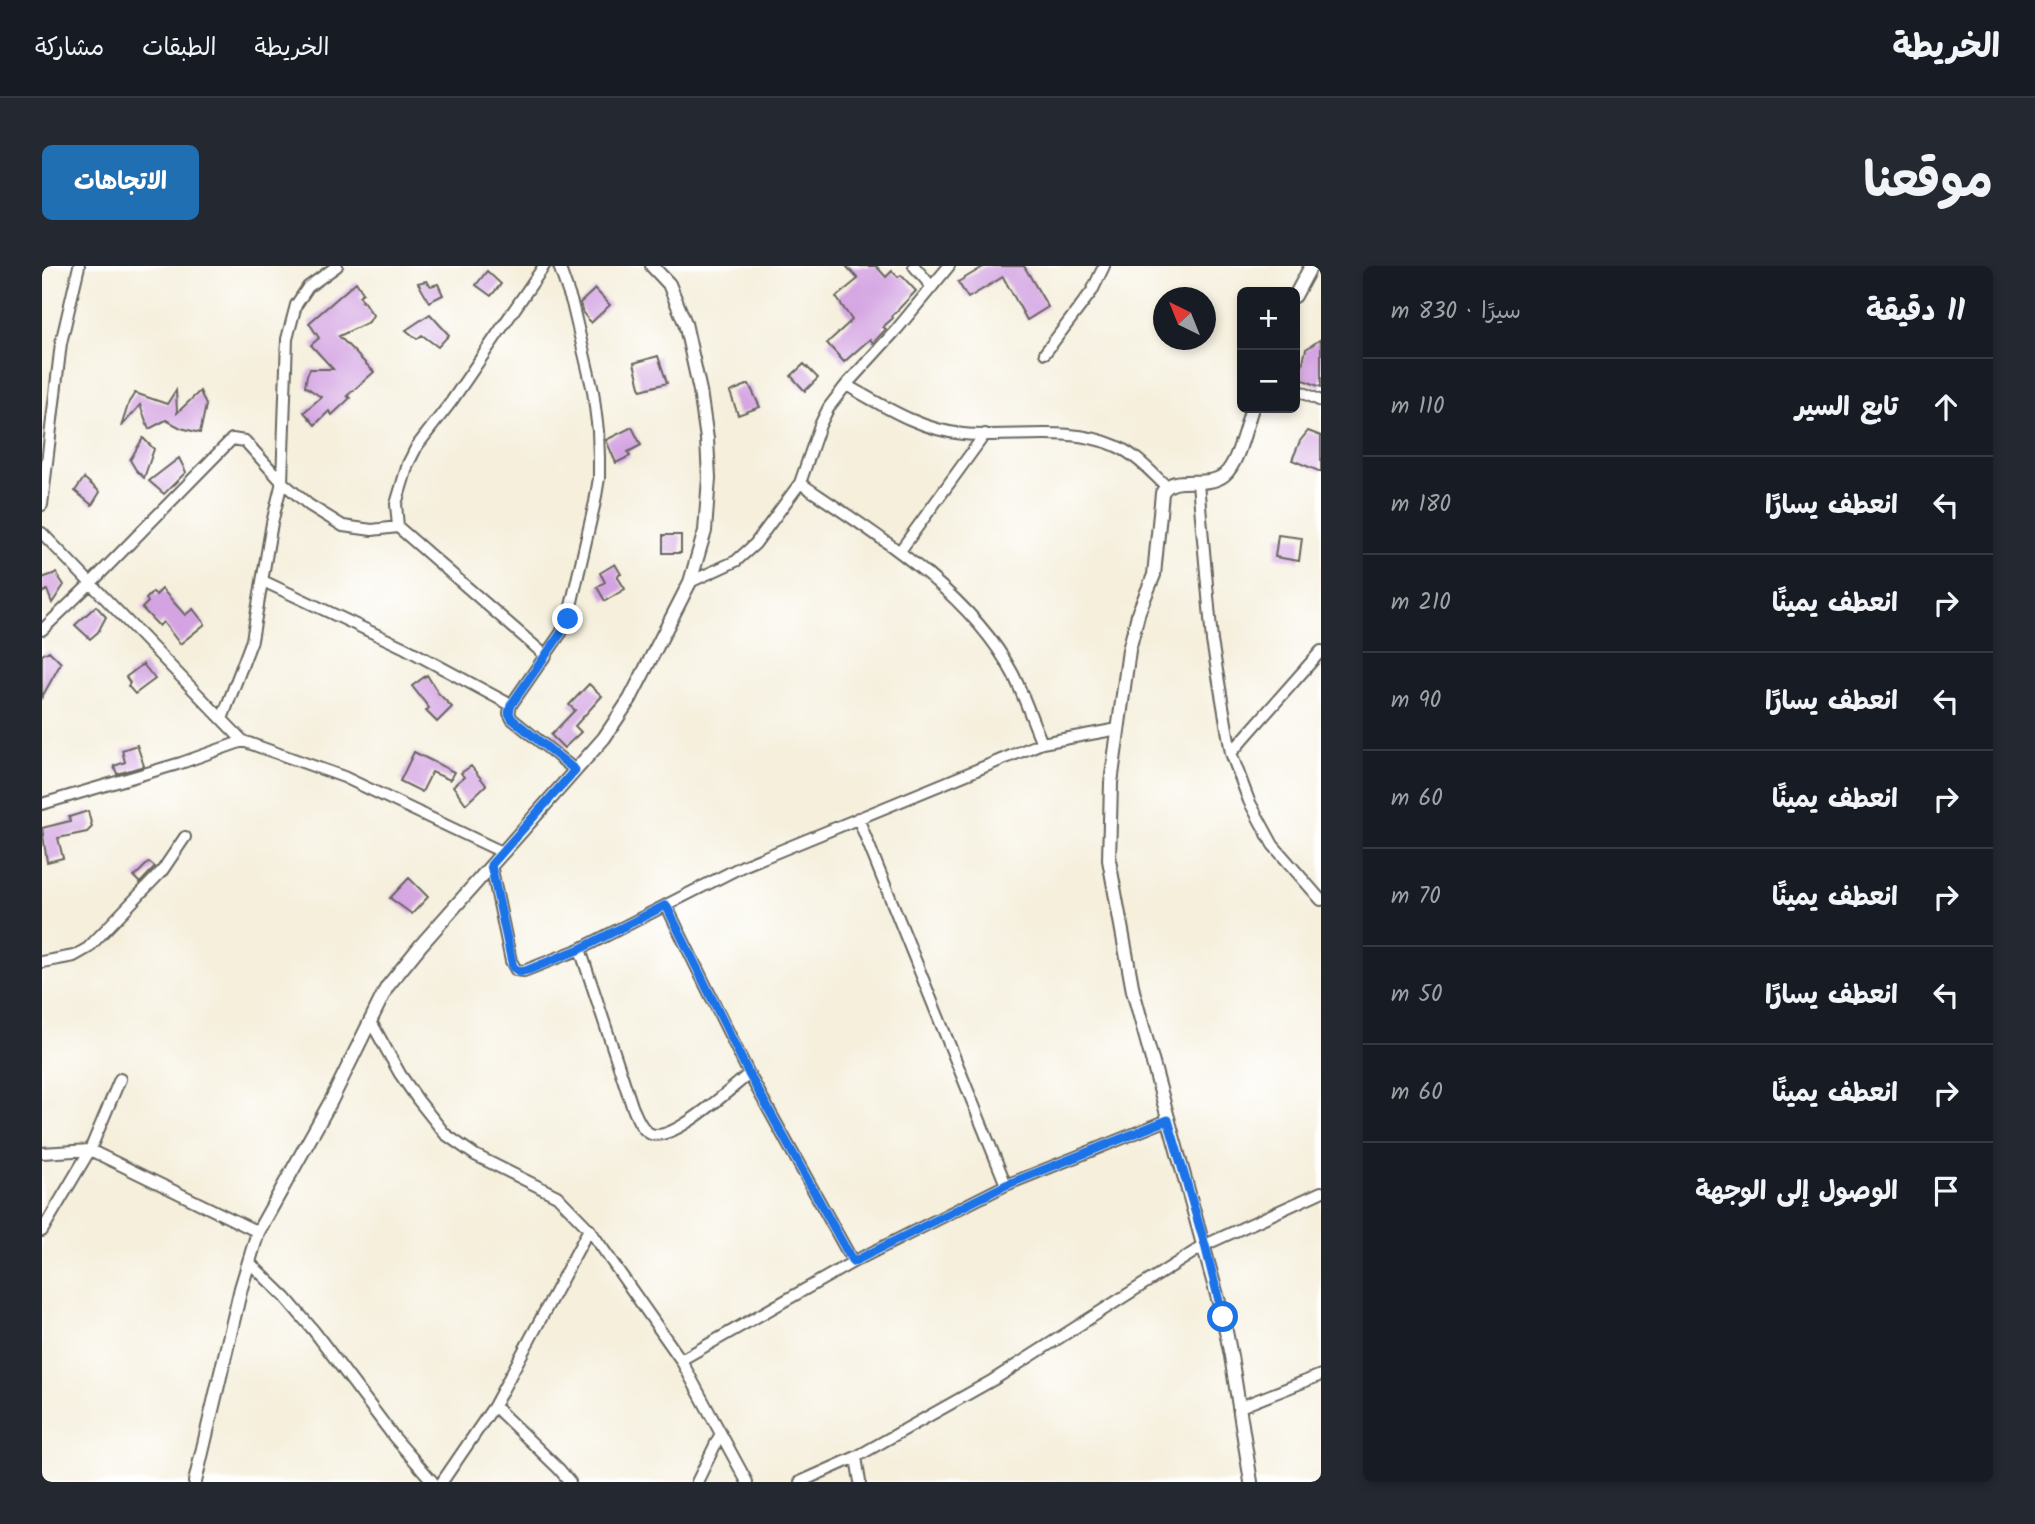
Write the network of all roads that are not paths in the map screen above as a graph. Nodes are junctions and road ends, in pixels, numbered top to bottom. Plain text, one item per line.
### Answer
1 (79, 266) edge
2 (337, 266) edge
3 (544, 266) edge
4 (559, 266) edge
5 (652, 266) edge
6 (914, 266) edge
7 (949, 266) edge
8 (1104, 266) edge
9 (1314, 266) edge
10 (1321, 269) edge
11 (932, 287) junction
12 (1300, 288) edge
13 (1045, 353) dead end
14 (846, 385) junction
15 (1300, 391) edge
16 (1321, 401) edge
17 (1250, 413) edge
18 (985, 434) junction
19 (282, 482) junction
20 (800, 483) junction
21 (1198, 483) junction
22 (1166, 486) junction
23 (42, 505) edge
24 (398, 527) junction
25 (42, 533) edge
26 (900, 551) junction
27 (263, 581) junction
28 (690, 582) junction
29 (91, 583) junction
30 (42, 630) edge
31 (1321, 651) edge
32 (546, 656) junction
33 (511, 705) junction
34 (222, 719) junction
35 (1118, 729) junction
36 (243, 741) junction
37 (1042, 743) junction
38 (1231, 753) junction
39 (575, 770) junction
40 (42, 804) edge
41 (858, 818) junction
42 (185, 837) dead end
43 (502, 852) junction
44 (491, 865) junction
45 (1321, 900) edge
46 (666, 905) junction
47 (580, 949) junction
48 (42, 962) edge
49 (370, 1020) junction
50 (749, 1074) junction
51 (120, 1079) dead end
52 (1168, 1120) junction
53 (90, 1150) junction
54 (42, 1153) edge
55 (1006, 1185) junction
56 (1321, 1192) edge
57 (589, 1229) junction
58 (42, 1231) edge
59 (258, 1231) junction
60 (1205, 1245) junction
61 (249, 1262) junction
62 (853, 1262) junction
63 (681, 1360) junction
64 (1321, 1375) edge
65 (494, 1406) junction
66 (1240, 1407) junction
67 (720, 1435) junction
68 (856, 1457) junction
69 (195, 1482) edge
70 (433, 1482) edge
71 (442, 1482) edge
72 (570, 1482) edge
73 (697, 1482) edge
74 (747, 1482) edge
75 (800, 1482) edge
76 (860, 1482) edge
77 (1251, 1482) edge

1 - 23 street
2 - 19 street
3 - 24 street
4 - 32 street
5 - 28 street
6 - 11 street
7 - 11 street
8 - 13 street
9 - 10 street
9 - 12 street
11 - 14 street
14 - 18 street
14 - 20 street
15 - 16 street
17 - 21 street
18 - 22 street
18 - 26 street
19 - 24 street
19 - 27 street
19 - 29 street
20 - 26 street
20 - 28 street
21 - 22 street
21 - 38 street
22 - 35 street
24 - 32 street
25 - 29 street
26 - 37 street
27 - 33 street
27 - 34 street
28 - 39 street
29 - 30 street
29 - 34 street
31 - 38 street
32 - 33 street
33 - 39 street
34 - 36 street
35 - 37 street
35 - 52 street
36 - 40 street
36 - 43 street
37 - 41 street
38 - 45 street
39 - 43 street
41 - 46 street
41 - 55 street
42 - 48 street
43 - 44 street
44 - 47 street
44 - 49 street
46 - 47 street
46 - 50 street
47 - 50 street
49 - 57 street
49 - 59 street
50 - 62 street
51 - 53 street
52 - 55 street
52 - 60 street
53 - 54 street
53 - 58 street
53 - 59 street
55 - 62 street
56 - 60 street
57 - 63 street
57 - 65 street
59 - 61 street
60 - 66 street
60 - 68 street
61 - 69 street
61 - 70 street
62 - 63 street
63 - 67 street
64 - 66 street
65 - 71 street
65 - 72 street
66 - 77 street
67 - 73 street
67 - 74 street
68 - 75 street
68 - 76 street

